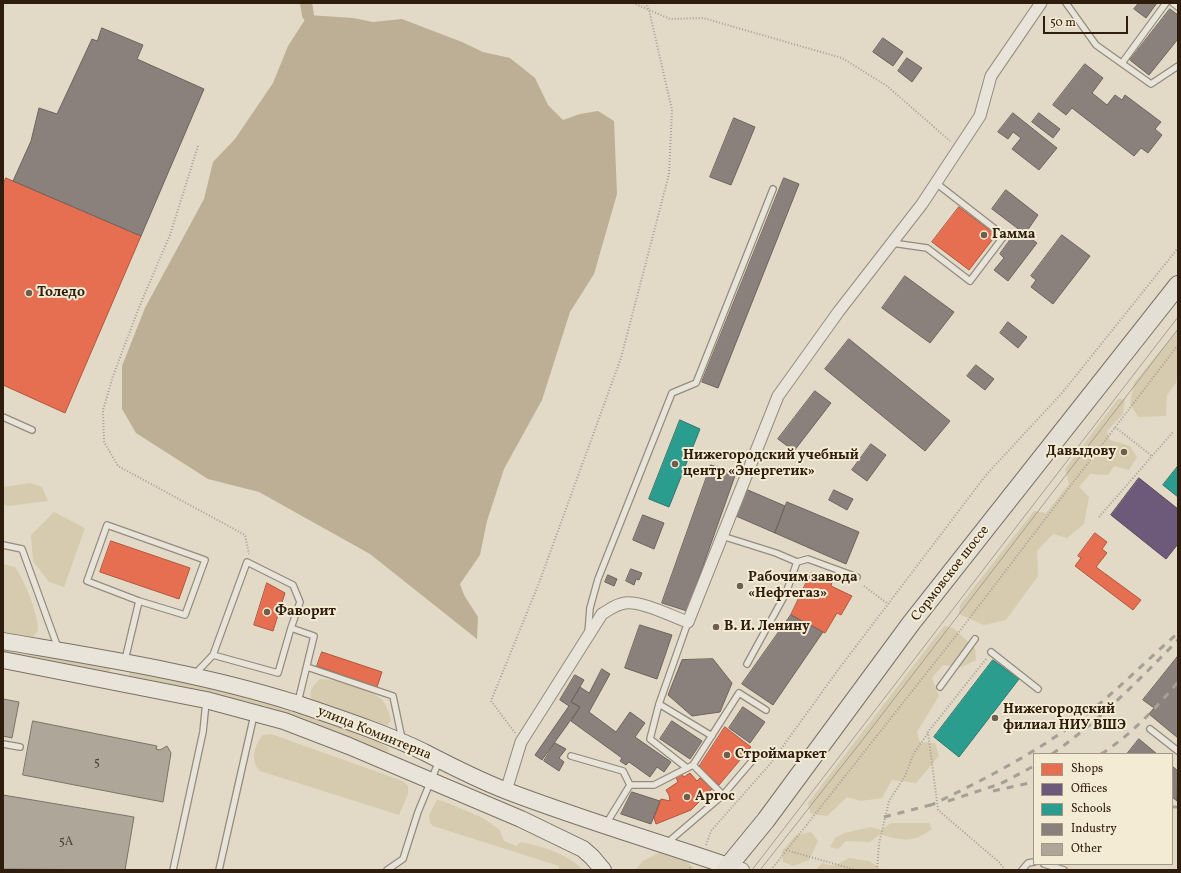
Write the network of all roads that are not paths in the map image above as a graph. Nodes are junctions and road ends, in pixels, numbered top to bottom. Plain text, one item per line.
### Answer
1 (1041, 3) edge
2 (1066, 3) edge
3 (1166, 3) edge
4 (1173, 3) edge
5 (1178, 7) edge
6 (1122, 63) junction
7 (1178, 66) edge
8 (936, 183) junction
9 (773, 189) dead end
10 (892, 243) junction
11 (1178, 285) edge
12 (3, 417) edge
13 (32, 430) dead end
14 (721, 536) junction
15 (3, 545) edge
16 (798, 562) junction
17 (857, 577) dead end
18 (140, 601) junction
19 (688, 622) junction
20 (292, 628) junction
21 (587, 636) junction
22 (975, 639) dead end
23 (3, 641) edge
24 (59, 651) junction
25 (991, 652) road end
26 (213, 655) junction
27 (3, 660) edge
28 (124, 663) junction
29 (747, 664) dead end
30 (307, 667) junction
31 (194, 675) junction
32 (121, 682) junction
33 (940, 687) dead end
34 (1038, 689) dead end
35 (206, 700) junction
36 (297, 704) junction
37 (659, 704) junction
38 (766, 710) dead end
39 (254, 712) junction
40 (1150, 729) dead end
41 (712, 736) junction
42 (402, 743) junction
43 (3, 744) edge
44 (20, 747) dead end
45 (1178, 752) edge
46 (758, 754) dead end
47 (571, 756) dead end
48 (439, 760) junction
49 (693, 765) junction
50 (687, 768) junction
51 (431, 781) junction
52 (630, 786) junction
53 (506, 791) junction
54 (724, 796) junction
55 (605, 826) junction
56 (666, 845) junction
57 (1033, 862) edge
58 (1047, 865) edge
59 (732, 869) edge
60 (173, 870) edge
61 (219, 870) edge
62 (386, 870) edge
63 (603, 870) edge
64 (1022, 870) edge
65 (1064, 870) edge

1 - 8 street
2 - 6 lane
3 - 6 lane
4 - 5 lane
6 - 7 lane
8 - 10 street
8 - 10 lane
9 - 21 lane
10 - 14 street
11 - 59 main road, Сормовское шоссе
12 - 13 lane
14 - 16 lane
14 - 19 street
15 - 24 lane
16 - 17 lane
16 - 29 lane
18 - 18 lane
18 - 28 lane
19 - 21 street
19 - 37 lane
20 - 26 lane
20 - 26 lane
20 - 30 lane
21 - 53 street
22 - 33 lane
23 - 24 main road, улица Коминтерна
24 - 28 main road, улица Коминтерна
25 - 34 lane
26 - 31 lane
27 - 32 main road, улица Коминтерна
28 - 31 main road, улица Коминтерна
28 - 32 main road
30 - 36 lane
30 - 42 lane
31 - 36 main road, улица Коминтерна
32 - 35 main road, улица Коминтерна
35 - 39 main road, улица Коминтерна
35 - 60 lane
36 - 42 main road, улица Коминтерна
37 - 41 lane
37 - 50 lane
38 - 41 lane
39 - 51 main road, улица Коминтерна
39 - 61 lane
40 - 45 lane
41 - 49 lane
42 - 48 main road, улица Коминтерна
43 - 44 lane
46 - 54 lane
47 - 52 lane
48 - 51 lane
48 - 53 main road, улица Коминтерна
49 - 50 lane
49 - 54 lane
50 - 52 lane
51 - 62 lane
51 - 63 main road, улица Коминтерна
52 - 55 lane
53 - 55 main road, улица Коминтерна
54 - 56 lane
55 - 56 main road, улица Коминтерна
56 - 59 main road, улица Коминтерна
57 - 64 lane
58 - 65 lane

